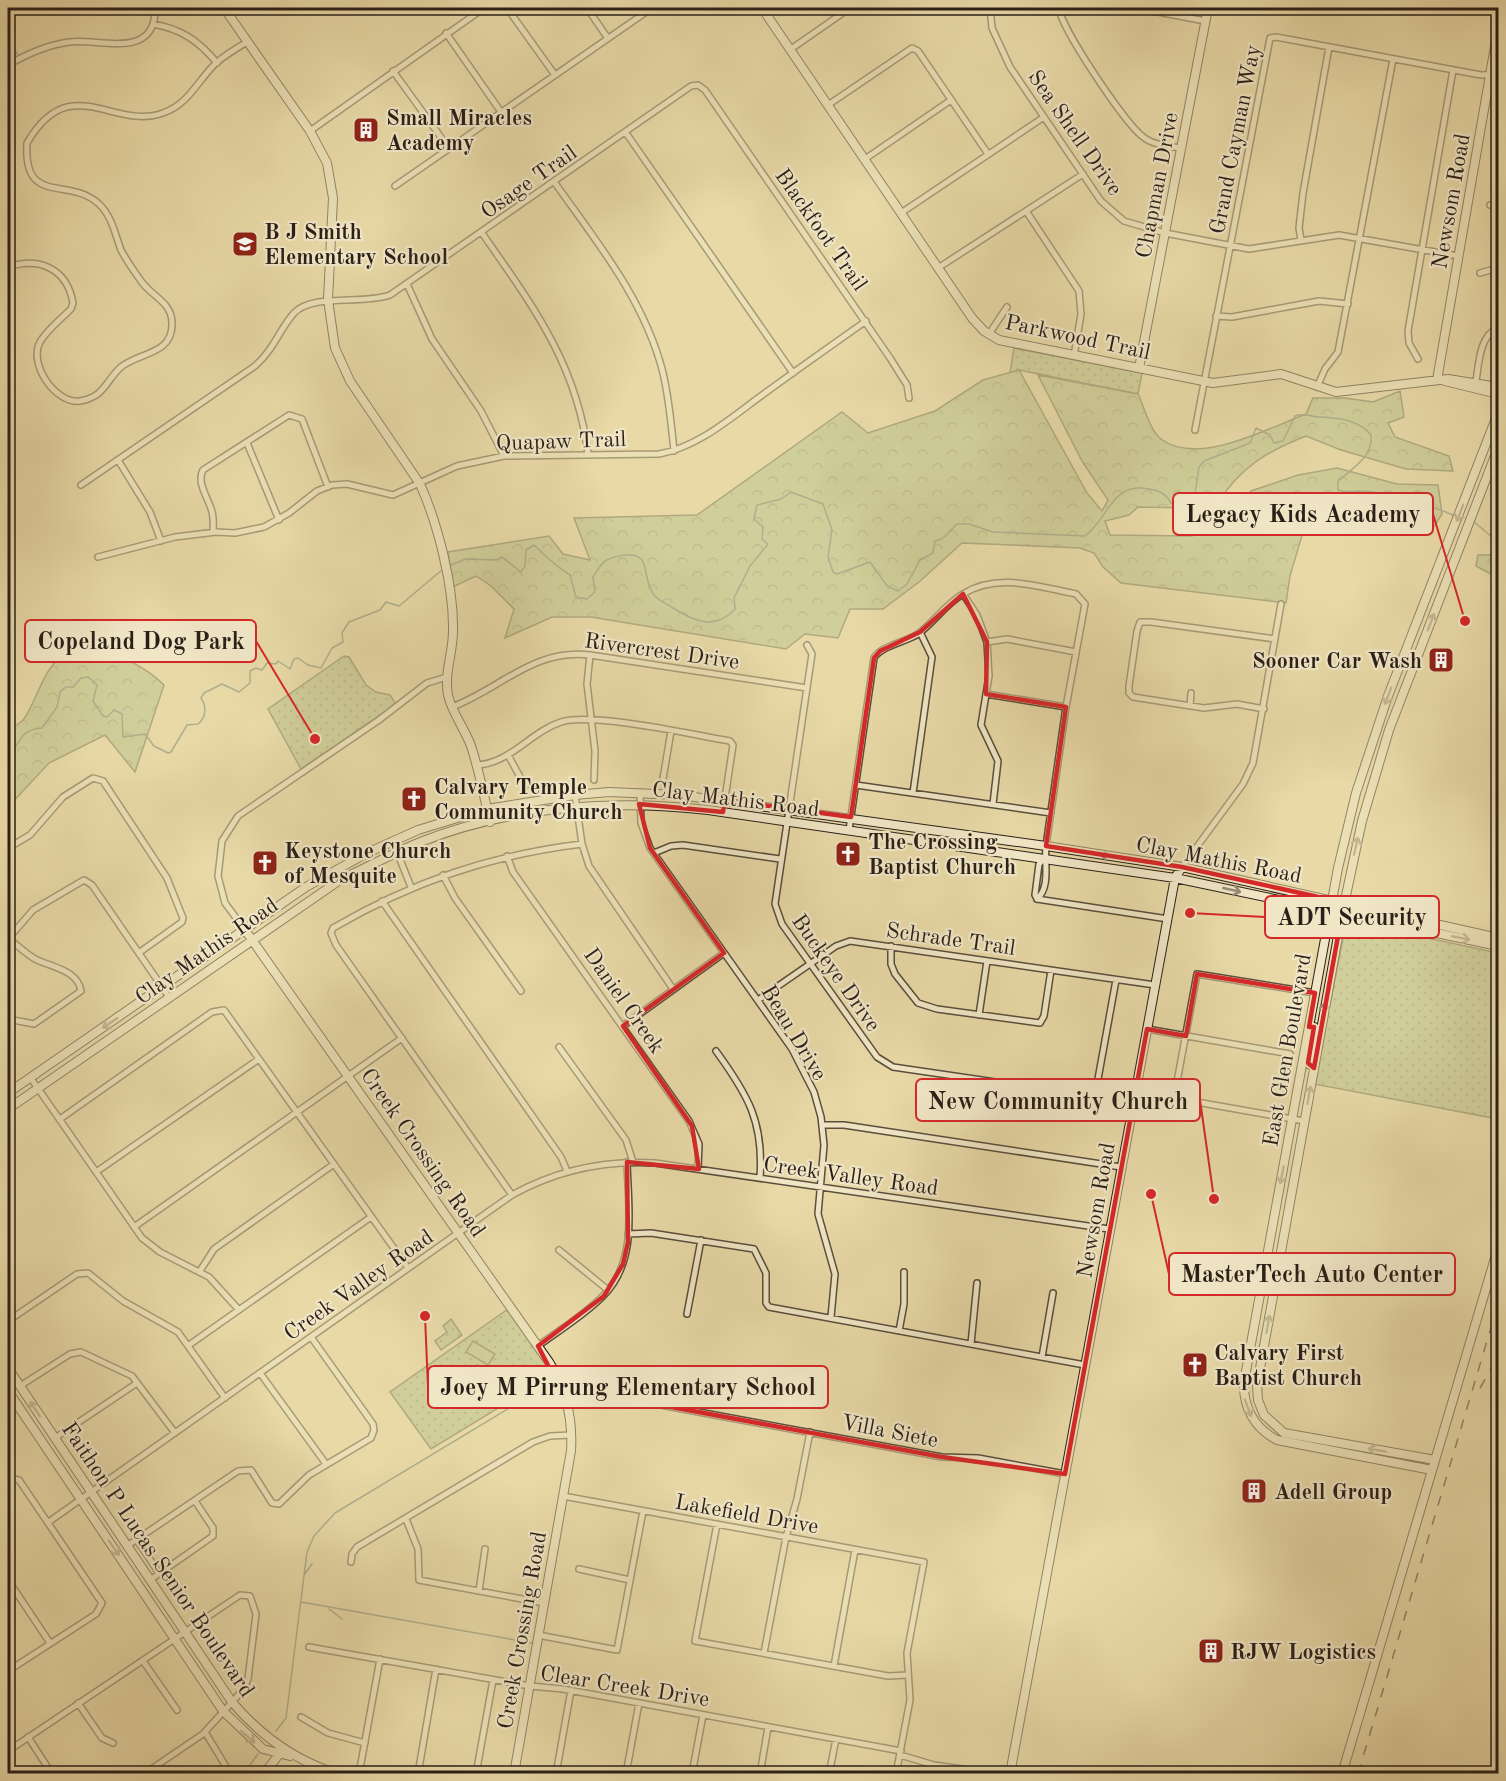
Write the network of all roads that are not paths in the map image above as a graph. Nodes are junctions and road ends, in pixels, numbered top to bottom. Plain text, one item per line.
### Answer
1 (155, 8) edge
2 (224, 8) edge
3 (481, 8) edge
4 (507, 8) edge
5 (587, 8) edge
6 (652, 8) edge
7 (762, 8) edge
8 (850, 8) edge
9 (990, 8) edge
10 (1059, 8) edge
11 (1137, 8) edge
12 (1208, 8) edge
13 (1205, 21) junction
14 (153, 24) junction
15 (1498, 29) edge
16 (446, 33) junction
17 (608, 37) junction
18 (247, 42) junction
19 (1329, 47) junction
20 (791, 49) junction
21 (1393, 59) junction
22 (217, 63) junction
23 (8, 65) edge
24 (1454, 70) junction
25 (393, 71) junction
26 (1495, 73) edge
27 (555, 75) junction
28 (698, 85) joint
29 (951, 100) junction
30 (828, 105) junction
31 (501, 112) junction
32 (1044, 117) junction
33 (310, 131) junction
34 (626, 133) junction
35 (448, 147) junction
36 (1181, 148) junction
37 (988, 154) junction
38 (865, 159) junction
39 (1083, 174) junction
40 (555, 183) junction
41 (395, 186) dead end
42 (1498, 204) edge
43 (1490, 205) dead end
44 (1026, 211) junction
45 (901, 213) junction
46 (1165, 232) junction
47 (482, 233) junction
48 (1361, 238) junction
49 (1301, 240) junction
50 (1229, 246) junction
51 (1422, 249) junction
52 (1458, 256) junction
53 (8, 267) edge
54 (938, 268) junction
55 (1498, 268) edge
56 (1480, 273) dead end
57 (407, 285) junction
58 (328, 300) junction
59 (1348, 304) junction
60 (1007, 307) dead end
61 (1216, 316) junction
62 (866, 321) junction
63 (1498, 328) edge
64 (989, 334) junction
65 (1074, 356) junction
66 (1418, 359) dead end
67 (1139, 368) junction
68 (793, 373) junction
69 (1440, 380) junction
70 (1204, 382) junction
71 (1475, 386) junction
72 (1317, 387) junction
73 (1498, 387) edge
74 (1498, 394) edge
75 (909, 398) dead end
76 (1498, 413) edge
77 (1195, 430) dead end
78 (246, 442) junction
79 (1498, 448) edge
80 (674, 451) junction
81 (588, 454) junction
82 (504, 456) junction
83 (118, 460) junction
84 (420, 484) junction
85 (81, 485) dead end
86 (328, 487) junction
87 (279, 520) junction
88 (213, 532) junction
89 (161, 541) junction
90 (98, 557) dead end
91 (963, 594) junction
92 (1281, 604) dead end
93 (920, 632) junction
94 (1275, 639) junction
95 (987, 642) junction
96 (1410, 642) junction
97 (807, 645) dead end
98 (1421, 646) junction
99 (1076, 652) junction
100 (590, 655) junction
101 (447, 677) junction
102 (807, 688) junction
103 (1191, 693) dead end
104 (986, 694) junction
105 (1190, 705) junction
106 (452, 707) junction
107 (1066, 707) junction
108 (1264, 709) junction
109 (590, 719) junction
110 (670, 731) junction
111 (508, 755) junction
112 (476, 765) junction
113 (663, 779) dead end
114 (594, 780) dead end
115 (856, 785) junction
116 (525, 786) dead end
117 (640, 792) junction
118 (913, 793) junction
119 (575, 795) junction
120 (725, 800) junction
121 (639, 804) junction
122 (993, 804) junction
123 (576, 806) junction
124 (487, 808) junction
125 (789, 809) junction
126 (723, 812) junction
127 (1051, 813) junction
128 (851, 817) junction
129 (787, 821) junction
130 (490, 822) junction
131 (849, 830) junction
132 (984, 837) junction
133 (393, 842) junction
134 (582, 844) junction
135 (1046, 846) junction
136 (8, 848) edge
137 (982, 850) junction
138 (397, 852) junction
139 (654, 853) junction
140 (507, 856) junction
141 (780, 859) junction
142 (1044, 859) junction
143 (1182, 867) junction
144 (442, 875) junction
145 (1175, 878) junction
146 (1037, 880) junction
147 (1045, 881) junction
148 (411, 887) junction
149 (1037, 899) junction
150 (382, 901) junction
151 (1332, 901) junction
152 (1344, 903) junction
153 (1330, 911) junction
154 (1342, 914) junction
155 (1168, 919) junction
156 (245, 930) junction
157 (1498, 938) edge
158 (8, 939) edge
159 (253, 939) junction
160 (891, 946) junction
161 (1498, 946) edge
162 (140, 952) junction
163 (724, 953) junction
164 (987, 961) junction
165 (810, 963) junction
166 (1051, 970) junction
167 (1116, 980) junction
168 (1155, 985) junction
169 (162, 987) junction
170 (673, 989) junction
171 (521, 991) dead end
172 (1315, 993) junction
173 (169, 997) junction
174 (758, 1000) junction
175 (979, 1015) junction
176 (8, 1019) edge
177 (623, 1026) junction
178 (1309, 1027) junction
179 (1147, 1029) junction
180 (1186, 1036) junction
181 (402, 1038) junction
182 (85, 1040) junction
183 (559, 1047) dead end
184 (92, 1051) junction
185 (716, 1051) dead end
186 (1290, 1054) dead end
187 (259, 1059) junction
188 (1314, 1068) junction
189 (348, 1076) junction
190 (30, 1077) junction
191 (38, 1088) junction
192 (8, 1093) edge
193 (8, 1109) edge
194 (297, 1112) junction
195 (60, 1119) junction
196 (1292, 1119) junction
197 (1304, 1121) junction
198 (822, 1125) junction
199 (630, 1162) junction
200 (334, 1164) junction
201 (1121, 1167) junction
202 (698, 1169) junction
203 (567, 1171) junction
204 (96, 1172) junction
205 (760, 1178) junction
206 (821, 1186) junction
207 (512, 1194) junction
208 (371, 1217) junction
209 (134, 1227) junction
210 (1109, 1229) junction
211 (459, 1233) junction
212 (1271, 1233) junction
213 (628, 1234) junction
214 (1283, 1235) junction
215 (701, 1240) junction
216 (1498, 1248) edge
217 (559, 1250) dead end
218 (408, 1268) junction
219 (200, 1271) junction
220 (904, 1272) dead end
221 (977, 1283) dead end
222 (608, 1290) junction
223 (1053, 1293) dead end
224 (239, 1310) junction
225 (687, 1314) dead end
226 (831, 1317) junction
227 (8, 1321) edge
228 (899, 1330) junction
229 (311, 1337) junction
230 (971, 1344) junction
231 (189, 1345) junction
232 (538, 1346) junction
233 (1042, 1357) junction
234 (1085, 1365) junction
235 (1246, 1367) junction
236 (8, 1368) edge
237 (1259, 1369) junction
238 (260, 1373) junction
239 (137, 1383) junction
240 (20, 1386) junction
241 (8, 1394) edge
242 (225, 1398) junction
243 (567, 1402) junction
244 (1267, 1419) junction
245 (1258, 1425) junction
246 (810, 1432) junction
247 (175, 1433) junction
248 (571, 1435) junction
249 (55, 1438) junction
250 (1335, 1443) junction
251 (1332, 1452) junction
252 (1435, 1460) junction
253 (326, 1464) junction
254 (1432, 1470) junction
255 (1065, 1474) junction
256 (8, 1478) edge
257 (90, 1493) junction
258 (563, 1496) junction
259 (80, 1501) junction
260 (195, 1501) junction
261 (643, 1511) junction
262 (406, 1519) junction
263 (50, 1521) junction
264 (717, 1524) junction
265 (786, 1537) junction
266 (137, 1540) junction
267 (127, 1546) junction
268 (485, 1550) dead end
269 (855, 1550) junction
270 (351, 1562) dead end
271 (579, 1569) dead end
272 (159, 1573) junction
273 (8, 1580) edge
274 (150, 1580) junction
275 (630, 1580) junction
276 (479, 1591) junction
277 (544, 1603) junction
278 (185, 1632) junction
279 (538, 1635) junction
280 (175, 1640) junction
281 (50, 1643) junction
282 (309, 1647) dead end
283 (764, 1653) junction
284 (380, 1659) junction
285 (143, 1661) junction
286 (834, 1666) junction
287 (436, 1670) junction
288 (8, 1671) edge
289 (908, 1675) junction
290 (493, 1680) junction
291 (530, 1686) junction
292 (571, 1690) junction
293 (232, 1702) junction
294 (78, 1703) junction
295 (639, 1703) junction
296 (177, 1710) dead end
297 (223, 1711) junction
298 (703, 1714) junction
299 (301, 1717) dead end
300 (768, 1727) junction
301 (205, 1732) junction
302 (28, 1737) junction
303 (836, 1739) junction
304 (113, 1743) dead end
305 (365, 1743) junction
306 (8, 1751) edge
307 (281, 1752) junction
308 (900, 1753) junction
309 (225, 1765) dead end
310 (52, 1773) edge
311 (144, 1773) edge
312 (264, 1773) edge
313 (338, 1773) edge
314 (359, 1773) edge
315 (418, 1773) edge
316 (476, 1773) edge
317 (514, 1773) edge
318 (556, 1773) edge
319 (626, 1773) edge
320 (693, 1773) edge
321 (760, 1773) edge
322 (829, 1773) edge
323 (896, 1773) edge
324 (990, 1773) edge
325 (1010, 1773) edge
326 (1342, 1773) edge

1 - 14 street
2 - 18 street
3 - 16 street
4 - 27 street
5 - 17 street
6 - 17 street
7 - 20 street, Parkwood Trail
8 - 20 street
9 - 32 street, Sea Shell Drive
10 - 36 street
11 - 13 street
12 - 13 street, Chapman Drive
13 - 36 street, Chapman Drive
14 - 22 street
14 - 23 street
15 - 26 street, Newsom Road
16 - 25 street
16 - 31 street
17 - 27 street
18 - 22 street
18 - 33 street
19 - 21 street, Grand Cayman Way
19 - 49 street
19 - 50 street, Grand Cayman Way
20 - 30 street, Parkwood Trail
21 - 24 street, Grand Cayman Way
21 - 48 street
22 - 53 street
24 - 26 street, Grand Cayman Way
24 - 51 street
25 - 33 street
25 - 35 street
26 - 52 street, Newsom Road
27 - 31 street
28 - 34 street, Osage Trail
28 - 62 street, Blackfoot Trail
29 - 30 street
29 - 37 street
29 - 38 street
30 - 38 street, Parkwood Trail
31 - 35 street
32 - 37 street
32 - 39 street, Sea Shell Drive
33 - 58 street
34 - 40 street, Osage Trail
34 - 68 street
35 - 41 street
36 - 46 street, Chapman Drive
37 - 45 street
38 - 45 street, Parkwood Trail
39 - 44 street
39 - 46 street, Sea Shell Drive
40 - 47 street, Osage Trail
40 - 80 street
42 - 43 street
44 - 54 street
44 - 65 street
45 - 54 street, Parkwood Trail
46 - 50 street, Sea Shell Drive
46 - 67 street, Chapman Drive
47 - 57 street, Osage Trail
47 - 81 street
48 - 49 street, Sea Shell Drive
48 - 51 street, Sea Shell Drive
48 - 59 street
49 - 50 street, Sea Shell Drive
50 - 61 street, Grand Cayman Way
51 - 52 street, Sea Shell Drive
51 - 66 street
52 - 69 street, Newsom Road
54 - 64 street, Parkwood Trail
55 - 56 street
57 - 58 street, Osage Trail
57 - 82 street
58 - 83 street, Osage Trail
58 - 84 street
59 - 61 street
59 - 72 street
60 - 64 street
61 - 70 street, Grand Cayman Way
62 - 68 street, Quapaw Trail
62 - 75 street, Blackfoot Trail
63 - 71 street
64 - 65 street, Parkwood Trail
65 - 67 street, Parkwood Trail
67 - 70 street, Parkwood Trail
68 - 80 street, Quapaw Trail
69 - 71 street, Parkwood Trail
69 - 72 street, Parkwood Trail
70 - 72 street, Parkwood Trail
70 - 77 street, Grand Cayman Way
71 - 73 street, Parkwood Trail
71 - 74 street, Parkwood Trail
76 -> 96 street, East Glen Boulevard
78 - 86 street
78 - 87 street
78 - 88 street
98 -> 79 street, East Glen Boulevard
80 - 81 street, Quapaw Trail
81 - 82 street, Quapaw Trail
82 - 84 street, Quapaw Trail
83 - 85 street, Osage Trail
83 - 89 street
84 - 86 street, Quapaw Trail
84 - 101 street
86 - 87 street, Quapaw Trail
87 - 88 street, Quapaw Trail
88 - 89 street, Quapaw Trail
89 - 90 street, Quapaw Trail
91 - 93 street
91 - 95 street
91 - 99 street
92 - 94 street, Newsom Road
93 - 115 street
93 - 118 street
94 - 105 street
94 - 108 street, Newsom Road
95 - 99 street
95 - 104 street
96 - 98 street
96 -> 151 street, East Glen Boulevard
97 - 102 street, Buckeye Drive
152 -> 98 street, East Glen Boulevard
99 - 107 street
100 - 102 street, Rivercrest Drive
100 - 106 street, Rivercrest Drive
100 - 109 street
101 - 106 street
101 - 156 street, Creek Crossing Road
102 - 125 street, Buckeye Drive
103 - 105 street
104 - 107 street
104 - 122 street
105 - 108 street
106 - 112 street
107 - 127 street
108 - 143 street, Newsom Road
109 - 110 street
109 - 111 street
109 - 114 street
110 - 113 street
110 - 120 street
111 - 112 street
111 - 116 street
112 - 124 street
115 - 118 street
115 - 128 street
117 - 119 street, Clay Mathis Road
117 - 120 street, Clay Mathis Road
117 - 121 street, Beau Drive
118 - 122 street
119 - 123 street
119 - 124 street, Clay Mathis Road
120 - 125 street, Clay Mathis Road
120 - 126 street
121 - 123 street, Clay Mathis Road
121 - 126 street, Clay Mathis Road
121 - 139 street, Beau Drive
122 - 127 street
123 - 130 street, Clay Mathis Road
123 - 134 street
124 - 130 street
124 - 133 street, Clay Mathis Road
125 - 128 street, Clay Mathis Road
125 - 129 street, Buckeye Drive
126 - 129 street, Clay Mathis Road
127 - 135 street
128 - 131 street
128 - 132 street, Clay Mathis Road
129 - 131 street, Clay Mathis Road
129 - 141 street, Buckeye Drive
130 - 138 street, Clay Mathis Road
131 - 137 street, Clay Mathis Road
132 - 135 street, Clay Mathis Road
132 - 137 street
133 - 138 street
133 - 156 street, Clay Mathis Road
134 - 140 street
134 - 170 street
135 - 142 street
143 -> 135 street, Clay Mathis Road
136 - 162 street
137 - 142 street, Clay Mathis Road
138 - 148 street
138 - 159 street, Clay Mathis Road
139 - 141 street
139 - 163 street, Beau Drive
140 - 144 street
140 - 177 street, Daniel Creek
141 - 165 street, Buckeye Drive
142 - 145 street, Clay Mathis Road
142 - 146 street
142 - 147 street
143 - 145 street, Newsom Road
143 - 151 street, Clay Mathis Road
144 - 148 street
144 - 171 street
145 -> 153 street, Clay Mathis Road
145 - 155 street, Newsom Road
146 - 147 street
146 - 149 street
147 - 149 street
148 - 150 street
149 - 155 street
150 - 181 street
150 - 203 street
151 - 152 street, Clay Mathis Road
151 - 153 street, East Glen Boulevard
152 - 154 street, East Glen Boulevard
152 - 157 street, Clay Mathis Road
153 - 154 street, Clay Mathis Road
153 - 172 street, East Glen Boulevard
154 -> 161 street, Clay Mathis Road
188 -> 154 street, East Glen Boulevard
155 - 168 street, Newsom Road
156 - 159 street, Creek Crossing Road
156 - 169 street, Clay Mathis Road
158 - 162 street
158 - 176 street
159 - 173 street, Clay Mathis Road
159 - 189 street, Creek Crossing Road
160 - 164 street, Schrade Trail
160 - 165 street, Schrade Trail
160 - 175 street
162 - 169 street
163 - 170 street
163 - 174 street, Beau Drive
164 - 166 street, Schrade Trail
164 - 175 street
165 - 167 street, Buckeye Drive
165 - 174 street, Schrade Trail
166 - 167 street, Schrade Trail
166 - 175 street
167 - 168 street, Schrade Trail
168 - 179 street, Newsom Road
169 - 173 street
169 -> 182 street, Clay Mathis Road
170 - 177 street
172 - 178 street, East Glen Boulevard
172 - 180 street
173 - 184 street, Clay Mathis Road
174 - 198 street, Beau Drive
177 - 202 street, Daniel Creek
178 - 188 street
178 - 196 street, East Glen Boulevard
179 - 180 street
179 - 201 street, Newsom Road
180 - 186 street
180 - 196 street
181 - 189 street
181 - 207 street
182 - 184 street
182 - 190 street, Clay Mathis Road
183 - 199 street
184 - 191 street, Clay Mathis Road
185 - 205 street
187 - 194 street
187 - 195 street
187 - 204 street
197 -> 188 street, East Glen Boulevard
189 - 194 street
189 - 211 street, Creek Crossing Road
190 - 191 street
190 - 192 street, Clay Mathis Road
191 - 193 street, Clay Mathis Road
191 - 195 street
194 - 200 street
194 - 209 street
195 - 204 street
196 - 197 street
196 -> 212 street, East Glen Boulevard
197 - 214 street, East Glen Boulevard
198 - 201 street
198 - 206 street, Beau Drive
199 - 202 street, Creek Valley Road
199 - 203 street, Creek Valley Road
199 - 213 street
200 - 208 street
200 - 219 street
201 - 210 street, Newsom Road
202 - 205 street, Creek Valley Road
203 - 207 street, Creek Valley Road
204 - 209 street
205 - 206 street, Creek Valley Road
206 - 210 street, Creek Valley Road
206 - 226 street, Beau Drive
207 - 211 street, Creek Valley Road
208 - 218 street
208 - 224 street
209 - 219 street
210 - 234 street, Newsom Road
211 - 218 street, Creek Valley Road
211 - 232 street, Creek Crossing Road
212 - 214 street
212 - 235 street, East Glen Boulevard
213 - 215 street
213 - 222 street
237 -> 214 street, East Glen Boulevard
215 - 225 street
215 - 226 street
216 - 252 street
217 - 222 street
218 - 229 street, Creek Valley Road
219 - 224 street
220 - 228 street
221 - 230 street
222 - 232 street
223 - 233 street
224 - 231 street
226 - 228 street
227 - 231 street
228 - 230 street
229 - 238 street, Creek Valley Road
229 - 253 street
230 - 233 street
231 - 242 street
232 - 243 street, Creek Crossing Road
233 - 234 street
234 - 255 street, Newsom Road
235 - 237 street
235 -> 245 street, East Glen Boulevard
236 - 240 street, Faithon P Lucas Senior Boulevard
237 - 244 street, East Glen Boulevard
238 - 242 street, Creek Valley Road
238 - 253 street
239 - 240 street
239 - 247 street
239 - 249 street
249 -> 240 street, Faithon P Lucas Senior Boulevard
241 - 259 street, Faithon P Lucas Senior Boulevard
242 - 247 street, Creek Valley Road
243 - 246 street, Villa Siete
243 - 248 street, Creek Crossing Road
244 - 245 street
244 - 250 street
245 - 251 street, East Glen Boulevard
246 - 255 street, Villa Siete
246 - 265 street
247 - 257 street, Creek Valley Road
248 - 258 street, Creek Crossing Road
248 - 262 street
249 - 257 street, Faithon P Lucas Senior Boulevard
250 - 251 street
252 -> 250 street
251 - 254 street, East Glen Boulevard
252 - 254 street
253 - 260 street
254 - 326 street
255 - 325 street, Newsom Road
256 - 263 street
257 - 259 street, Creek Valley Road
257 - 267 street, Faithon P Lucas Senior Boulevard
258 - 261 street, Lakefield Drive
258 - 277 street, Creek Crossing Road
259 - 263 street, Creek Valley Road
259 -> 280 street, Faithon P Lucas Senior Boulevard
260 - 266 street
260 - 272 street
261 - 264 street, Lakefield Drive
261 - 275 street
262 - 270 street
262 - 276 street
263 - 281 street
264 - 265 street, Lakefield Drive
264 - 283 street
265 - 269 street, Lakefield Drive
265 - 283 street
266 - 267 street
266 - 272 street
267 - 274 street, Faithon P Lucas Senior Boulevard
268 - 276 street
269 - 286 street
269 - 289 street, Lakefield Drive
271 - 275 street
272 - 274 street
273 - 281 street
274 - 278 street, Faithon P Lucas Senior Boulevard
275 - 279 street
276 - 277 street
277 - 279 street, Creek Crossing Road
278 - 280 street
278 - 293 street, Faithon P Lucas Senior Boulevard
278 - 293 street
279 - 291 street, Creek Crossing Road
280 - 285 street
280 - 297 street, Faithon P Lucas Senior Boulevard
281 - 288 street
282 - 284 street, Clear Creek Drive
283 - 286 street
284 - 287 street, Clear Creek Drive
284 - 305 street
285 - 294 street
285 - 296 street
286 - 289 street
287 - 290 street, Clear Creek Drive
287 - 315 street
289 - 308 street
290 - 291 street, Clear Creek Drive
290 - 316 street
291 - 292 street, Clear Creek Drive
291 - 317 street, Creek Crossing Road
292 - 295 street, Clear Creek Drive
292 - 318 street
293 - 297 street
293 - 307 street, Faithon P Lucas Senior Boulevard
294 - 302 street
294 - 304 street
295 - 298 street, Clear Creek Drive
295 - 319 street
297 - 301 street
297 -> 307 street, Faithon P Lucas Senior Boulevard
298 - 300 street, Clear Creek Drive
298 - 320 street
299 - 305 street
300 - 303 street, Clear Creek Drive
300 - 321 street
301 - 309 street
301 - 311 street
302 - 306 street
302 - 310 street
303 - 308 street, Clear Creek Drive
303 - 322 street
305 - 314 street
307 - 312 street
307 - 313 street, Faithon P Lucas Senior Boulevard
308 - 323 street
308 - 324 street, Clear Creek Drive

